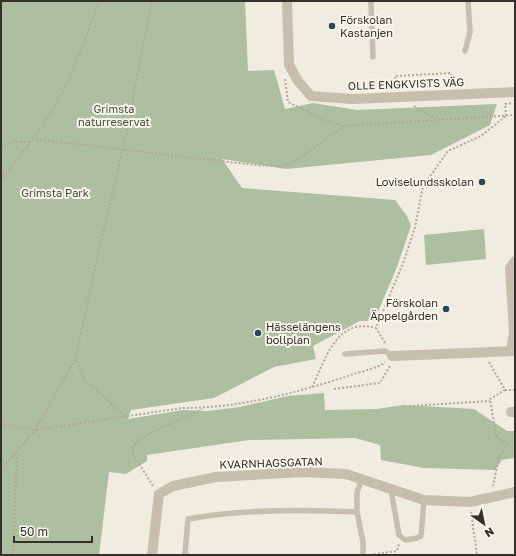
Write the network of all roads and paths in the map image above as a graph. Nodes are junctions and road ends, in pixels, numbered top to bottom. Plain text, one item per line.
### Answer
1 (99, 1) edge
2 (152, 1) edge
3 (287, 1) edge
4 (371, 1) edge
5 (468, 1) edge
6 (465, 51) dead end
7 (373, 57) dead end
8 (287, 70) junction
9 (395, 80) dead end
10 (452, 82) dead end
11 (515, 92) edge
12 (513, 103) dead end
13 (411, 105) dead end
14 (515, 115) edge
15 (506, 116) junction
16 (439, 121) junction
17 (344, 126) junction
18 (31, 140) junction
19 (2, 147) edge
20 (123, 149) junction
21 (1, 152) edge
22 (1, 170) edge
23 (4, 176) junction
24 (1, 181) edge
25 (515, 261) edge
26 (376, 328) junction
27 (514, 332) edge
28 (513, 351) edge
29 (484, 352) junction
30 (345, 354) dead end
31 (394, 356) junction
32 (75, 360) junction
33 (312, 388) junction
34 (334, 389) dead end
35 (505, 390) junction
36 (515, 390) edge
37 (490, 401) junction
38 (409, 406) dead end
39 (203, 408) junction
40 (126, 418) junction
41 (1, 424) edge
42 (35, 430) junction
43 (17, 452) junction
44 (1, 470) edge
45 (362, 480) junction
46 (391, 490) junction
47 (515, 492) edge
48 (158, 494) junction
49 (491, 498) junction
50 (424, 500) junction
51 (470, 502) junction
52 (357, 512) junction
53 (401, 539) junction
54 (13, 555) edge
55 (152, 555) edge
56 (187, 555) edge
57 (363, 555) edge
58 (369, 555) edge
59 (477, 555) edge

1 - 18 path
2 - 20 path
3 - 8 street
4 - 7 lane
5 - 6 lane
8 - 11 street, OLLE ENGKVISTS VÄG
8 - 17 path
9 - 10 path
12 - 15 path
13 - 16 path
14 - 15 path
15 - 16 path
15 - 26 path
16 - 17 path
17 - 20 path
18 - 19 path
18 - 20 path
18 - 23 path
19 - 21 path
20 - 32 path
22 - 23 path
23 - 24 path
25 - 27 street
26 - 31 path
26 - 33 path
27 - 28 street
28 - 29 street
29 - 31 street
29 - 35 path
30 - 31 lane
31 - 33 path
31 - 34 path
32 - 40 path
32 - 42 path
33 - 39 path
35 - 36 path
35 - 37 path
37 - 38 path
37 - 49 path
39 - 40 path
39 - 48 path
40 - 42 path
41 - 42 path
42 - 43 path
43 - 44 path
43 - 54 path
45 - 46 street, KVARNHAGSGATAN
45 - 48 street, KVARNHAGSGATAN
45 - 52 lane
46 - 50 street, KVARNHAGSGATAN
46 - 53 lane
47 - 49 street, KVARNHAGSGATAN
48 - 55 street
49 - 51 street, KVARNHAGSGATAN
50 - 51 street, KVARNHAGSGATAN
50 - 53 lane
51 - 59 path
52 - 56 lane
52 - 57 lane
53 - 58 path

